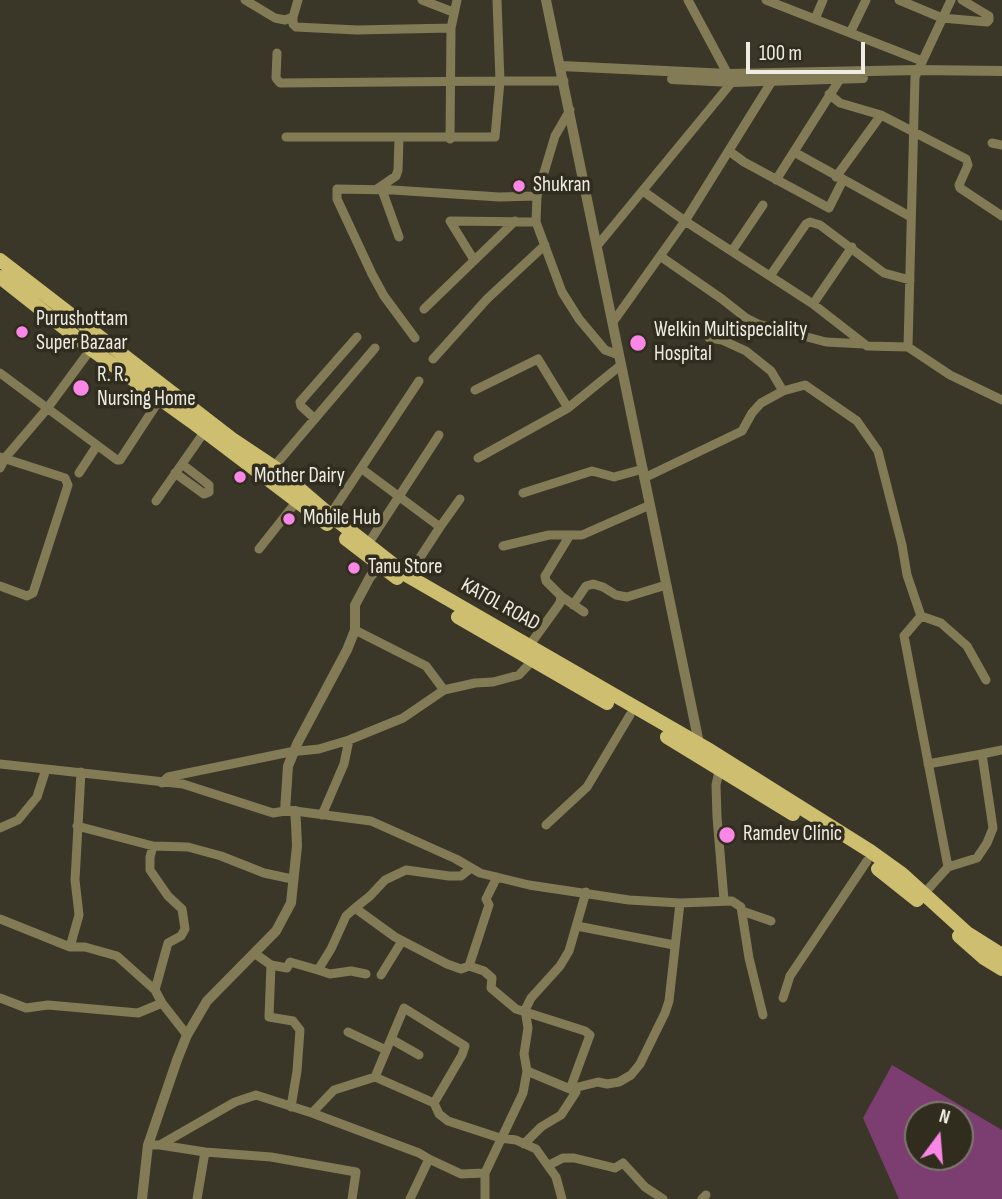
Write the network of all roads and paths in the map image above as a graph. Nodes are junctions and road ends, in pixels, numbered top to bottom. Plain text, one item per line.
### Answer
1 (245, 0) edge
2 (297, 0) edge
3 (422, 0) edge
4 (457, 0) edge
5 (497, 0) edge
6 (546, 0) edge
7 (688, 0) edge
8 (767, 0) edge
9 (823, 0) edge
10 (866, 0) edge
11 (898, 0) edge
12 (951, 0) edge
13 (962, 0) edge
14 (453, 12) junction
15 (293, 17) junction
16 (942, 18) junction
17 (815, 19) junction
18 (451, 28) junction
19 (850, 33) junction
20 (277, 53) dead end
21 (919, 69) junction
22 (1002, 71) edge
23 (562, 73) junction
24 (730, 78) junction
25 (1002, 78) edge
26 (840, 79) junction
27 (500, 81) junction
28 (772, 81) junction
29 (451, 82) junction
30 (829, 94) junction
31 (570, 110) junction
32 (881, 116) junction
33 (913, 133) junction
34 (286, 137) dead end
35 (399, 138) junction
36 (450, 139) junction
37 (992, 143) dead end
38 (1002, 145) edge
39 (729, 151) junction
40 (794, 152) junction
41 (840, 179) junction
42 (776, 180) junction
43 (379, 190) junction
44 (643, 191) junction
45 (537, 196) junction
46 (763, 205) dead end
47 (1002, 216) edge
48 (911, 217) junction
49 (515, 221) junction
50 (685, 221) junction
51 (536, 222) junction
52 (399, 237) dead end
53 (545, 245) junction
54 (597, 246) junction
55 (852, 247) junction
56 (732, 251) junction
57 (660, 256) junction
58 (0, 260) edge
59 (474, 260) junction
60 (770, 276) junction
61 (0, 277) edge
62 (910, 280) junction
63 (813, 304) junction
64 (424, 309) dead end
65 (613, 322) junction
66 (357, 337) dead end
67 (415, 338) dead end
68 (709, 338) dead end
69 (95, 344) junction
70 (864, 344) junction
71 (908, 346) junction
72 (375, 348) dead end
73 (433, 359) dead end
74 (620, 360) junction
75 (0, 373) edge
76 (419, 381) dead end
77 (475, 390) dead end
78 (783, 391) junction
79 (160, 399) junction
80 (1002, 400) edge
81 (568, 408) junction
82 (46, 410) junction
83 (315, 419) junction
84 (205, 431) junction
85 (439, 435) dead end
86 (96, 447) junction
87 (3, 457) edge
88 (478, 458) dead end
89 (182, 464) junction
90 (0, 468) edge
91 (362, 469) junction
92 (270, 472) junction
93 (79, 473) dead end
94 (176, 473) junction
95 (643, 474) junction
96 (523, 493) dead end
97 (400, 498) junction
98 (460, 499) dead end
99 (156, 501) dead end
100 (297, 501) junction
101 (650, 505) junction
102 (330, 515) junction
103 (440, 527) junction
104 (570, 535) junction
105 (368, 544) junction
106 (503, 546) dead end
107 (259, 549) dead end
108 (382, 562) junction
109 (408, 576) junction
110 (666, 585) junction
111 (0, 586) edge
112 (561, 596) junction
113 (573, 605) junction
114 (583, 612) dead end
115 (920, 616) junction
116 (355, 630) junction
117 (532, 652) junction
118 (986, 680) dead end
119 (444, 690) junction
120 (630, 715) junction
121 (349, 740) junction
122 (700, 750) junction
123 (1002, 750) edge
124 (293, 752) junction
125 (982, 754) junction
126 (0, 764) edge
127 (928, 764) junction
128 (722, 765) junction
129 (46, 769) junction
130 (81, 772) junction
131 (162, 783) junction
132 (290, 811) junction
133 (322, 815) junction
134 (546, 825) dead end
135 (78, 826) junction
136 (0, 828) edge
137 (153, 846) junction
138 (867, 861) junction
139 (948, 867) junction
140 (471, 868) junction
141 (496, 877) junction
142 (292, 879) junction
143 (586, 892) junction
144 (921, 898) junction
145 (724, 900) junction
146 (680, 903) junction
147 (355, 908) junction
148 (742, 911) junction
149 (0, 919) edge
150 (771, 921) dead end
151 (577, 926) junction
152 (402, 941) junction
153 (674, 945) junction
154 (69, 947) junction
155 (254, 953) junction
156 (1002, 955) edge
157 (271, 965) junction
158 (469, 966) junction
159 (1002, 969) edge
160 (318, 970) junction
161 (366, 974) dead end
162 (381, 975) dead end
163 (155, 990) junction
164 (0, 998) edge
165 (783, 998) dead end
166 (162, 1003) junction
167 (525, 1010) junction
168 (763, 1015) dead end
169 (348, 1032) dead end
170 (187, 1035) junction
171 (391, 1039) junction
172 (386, 1050) junction
173 (419, 1055) dead end
174 (527, 1071) junction
175 (374, 1077) junction
176 (570, 1089) junction
177 (434, 1103) junction
178 (291, 1107) junction
179 (312, 1113) junction
180 (500, 1138) junction
181 (524, 1144) junction
182 (154, 1145) junction
183 (205, 1152) junction
184 (429, 1159) junction
185 (549, 1165) junction
186 (485, 1173) junction
187 (142, 1199) edge
188 (197, 1199) edge
189 (352, 1199) edge
190 (410, 1199) edge
191 (485, 1199) edge
192 (562, 1199) edge
193 (663, 1199) edge

1 - 15 street
2 - 15 street
3 - 14 street
4 - 14 street
5 - 27 street
6 - 23 street
7 - 24 street
8 - 17 street
9 - 17 street
10 - 19 street
11 - 16 street
12 - 16 street
13 - 16 street
14 - 18 street
15 - 18 street
16 - 21 street
17 - 19 street
18 - 29 street
19 - 21 street
20 - 29 street
21 - 22 street
21 - 24 street
21 - 25 street
21 - 26 street
21 - 33 street
23 - 24 street
23 - 27 street
23 - 31 street
24 - 28 street
24 - 44 street
26 - 28 street
26 - 30 street
27 - 29 street
27 - 36 street
28 - 39 street
29 - 36 street
30 - 32 street
30 - 40 street
31 - 45 street
31 - 54 street
32 - 33 street
32 - 41 street
33 - 47 street
33 - 48 street
34 - 35 street
35 - 36 street
35 - 43 street
37 - 38 street
39 - 42 street
39 - 50 street
40 - 41 street
40 - 42 street
41 - 42 street
41 - 48 street
43 - 45 street
43 - 52 street
43 - 67 street
44 - 50 street
44 - 54 street
45 - 51 street
46 - 56 street
48 - 62 street
49 - 51 street
49 - 59 street
49 - 59 street
50 - 56 street
50 - 57 street
51 - 53 street
53 - 73 street
53 - 74 street
54 - 65 street
55 - 60 street
55 - 62 street
55 - 63 street
56 - 60 street
57 - 65 street
57 - 70 street
58 - 69 main road, KATOL ROAD
59 - 64 street
60 - 63 street
61 - 69 main road, KATOL ROAD
62 - 71 street
63 - 70 street
65 - 74 street
66 - 83 street
68 - 78 street
69 - 79 main road, KATOL ROAD
69 - 82 street
69 - 92 main road, KATOL ROAD
70 - 71 street
71 - 80 street
72 - 83 street
74 - 81 street
74 - 95 street
75 - 82 street
76 - 91 street
77 - 81 street
78 - 95 street
78 - 115 street
79 - 84 main road, KATOL ROAD
79 - 86 street
81 - 88 street
82 - 86 street
82 - 87 street
83 - 92 street
84 - 89 street
84 - 92 main road, KATOL ROAD
85 - 97 street
86 - 93 street
87 - 90 street
87 - 111 street
89 - 94 street
89 - 94 street
91 - 97 street
91 - 102 street
92 - 100 main road, KATOL ROAD
92 - 102 main road, KATOL ROAD
94 - 99 street
95 - 96 street
95 - 101 street
97 - 103 street
97 - 105 street
98 - 103 street
100 - 107 street
100 - 108 main road, KATOL ROAD
101 - 104 street
101 - 110 street
102 - 105 main road, KATOL ROAD
103 - 109 street
104 - 106 street
104 - 112 street
105 - 108 main road, KATOL ROAD
108 - 109 main road, KATOL ROAD
108 - 116 street
108 - 117 main road, KATOL ROAD
109 - 117 main road, KATOL ROAD
110 - 113 street
110 - 122 street
112 - 113 street
112 - 117 street
113 - 114 street
115 - 118 street
115 - 127 street
116 - 119 street
116 - 124 street
117 - 119 street
117 - 120 main road, KATOL ROAD
117 - 122 main road, KATOL ROAD
119 - 121 street
120 - 122 main road, KATOL ROAD
120 - 134 street
121 - 124 street
121 - 133 street
122 - 128 main road, KATOL ROAD
123 - 125 street
124 - 131 street
124 - 132 street
125 - 127 street
125 - 139 street
126 - 129 street
127 - 139 street
128 - 138 main road, KATOL ROAD
128 - 144 main road, KATOL ROAD
128 - 145 street
129 - 130 street
129 - 136 street
130 - 131 street
130 - 135 street
131 - 132 street
132 - 133 street
132 - 142 street
133 - 140 street
135 - 137 street
135 - 154 street
137 - 142 street
137 - 163 street
138 - 144 main road, KATOL ROAD
138 - 165 street
139 - 144 street
140 - 141 street
140 - 147 street
141 - 143 street
141 - 158 street
142 - 155 street
143 - 146 street
143 - 151 street
144 - 156 main road, KATOL ROAD
144 - 159 main road, KATOL ROAD
145 - 146 street
145 - 148 street
146 - 153 street
147 - 152 street
147 - 160 street
148 - 150 street
148 - 168 street
149 - 154 street
151 - 153 street
151 - 167 street
152 - 158 street
152 - 162 street
153 - 176 street
154 - 163 street
155 - 157 street
155 - 170 street
157 - 160 street
157 - 178 street
158 - 167 street
160 - 161 street
163 - 166 street
164 - 166 street
166 - 170 street
167 - 174 street
167 - 176 street
169 - 172 street
170 - 182 street
171 - 172 street
171 - 173 street
171 - 177 street
172 - 175 street
174 - 176 street
174 - 180 street
175 - 177 street
175 - 179 street
176 - 181 street
177 - 180 street
178 - 179 street
178 - 182 street
179 - 184 street
180 - 181 street
180 - 186 street
181 - 185 street
182 - 183 street
182 - 187 street
183 - 188 street
183 - 189 street
184 - 186 street
184 - 190 street
185 - 192 street
185 - 193 street
186 - 191 street

